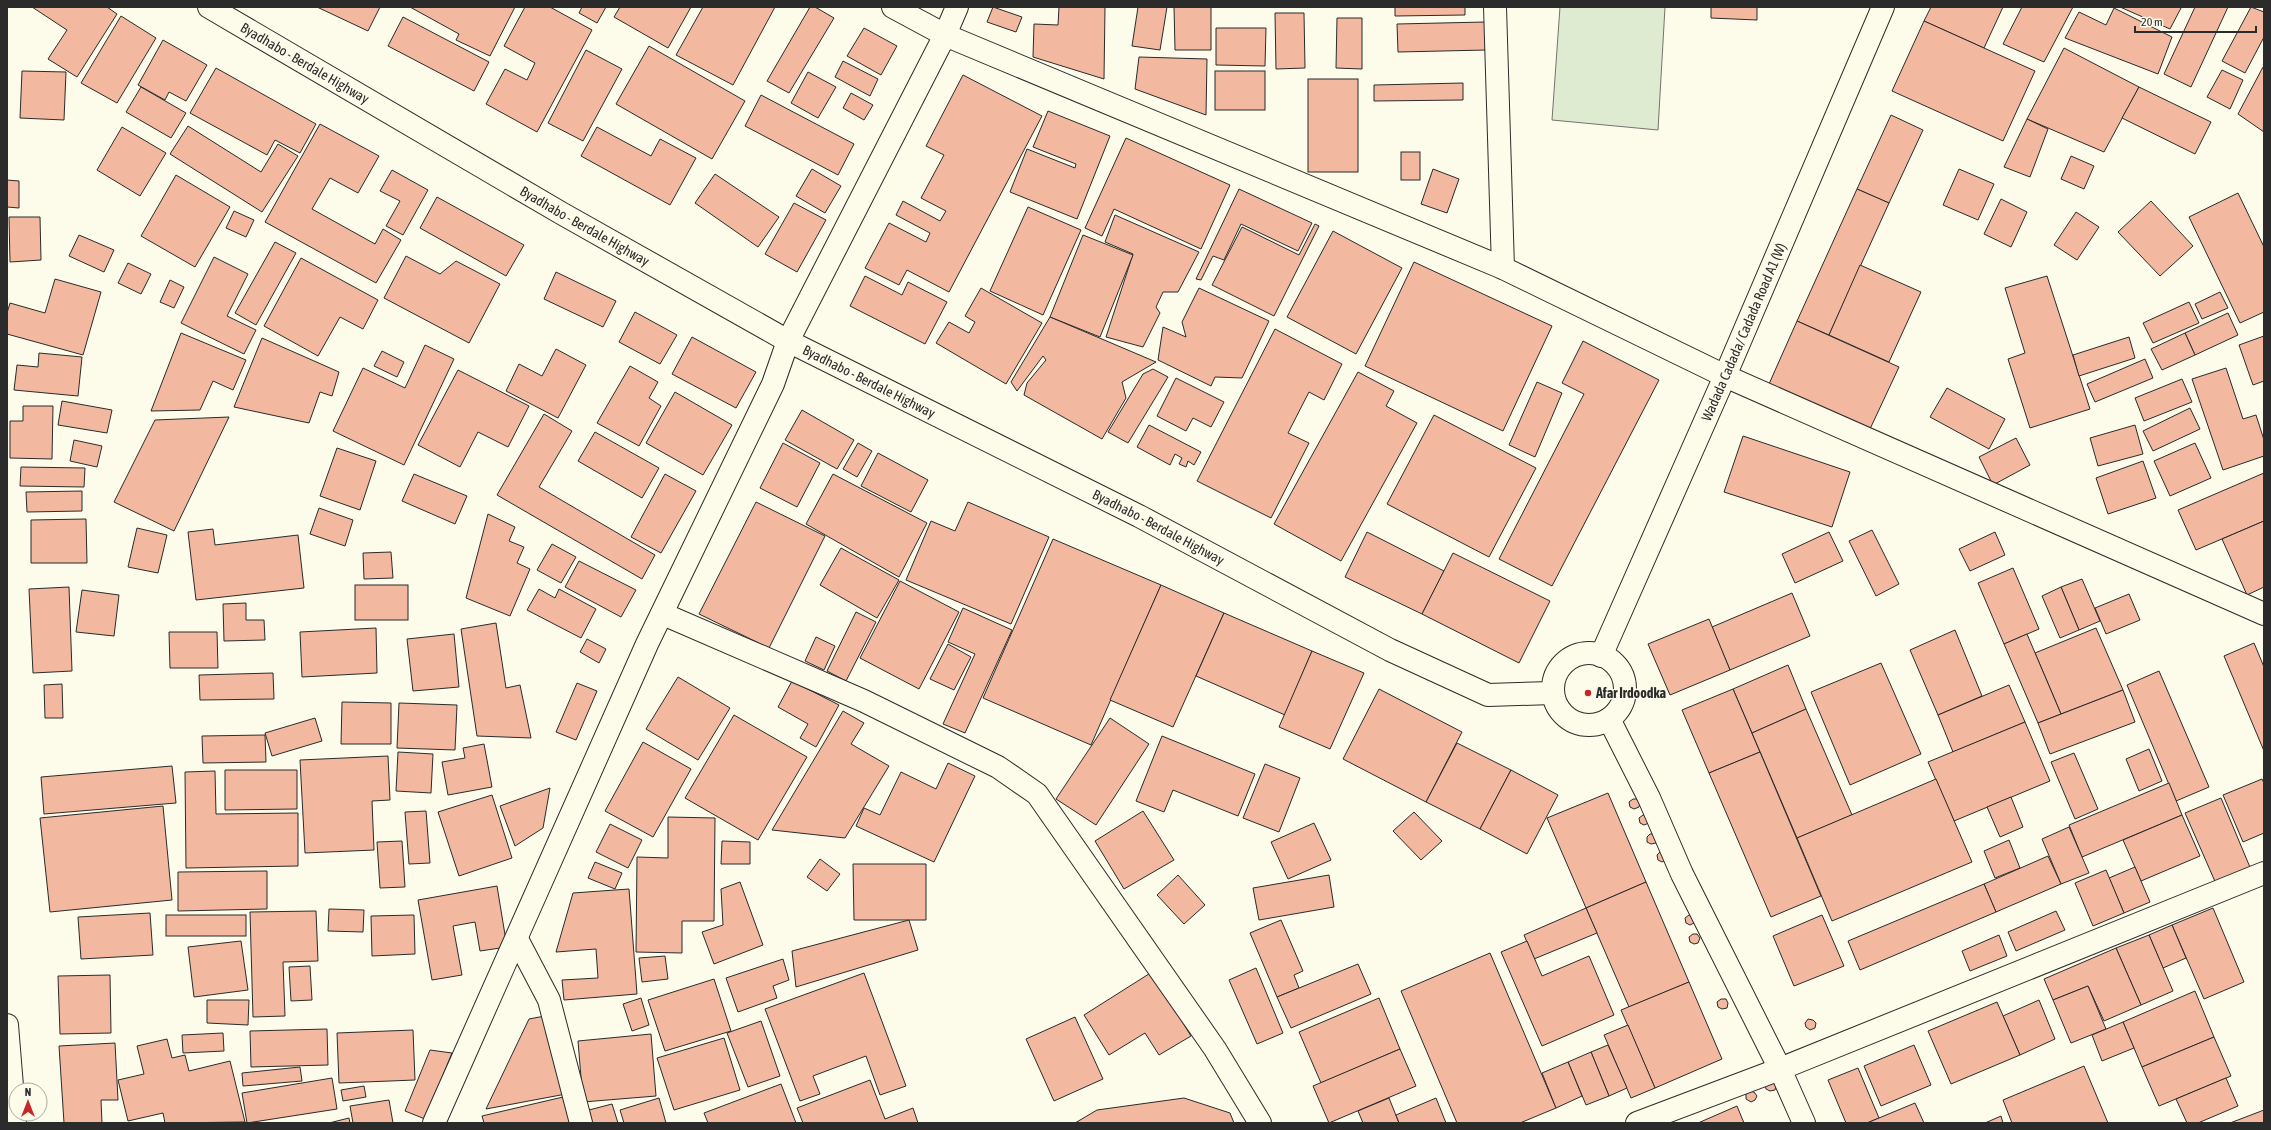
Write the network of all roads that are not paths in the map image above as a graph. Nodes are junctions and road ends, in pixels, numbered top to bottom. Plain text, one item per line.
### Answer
1 (209, 7) edge
2 (893, 7) edge
3 (957, 7) edge
4 (1495, 7) edge
5 (1883, 7) edge
6 (945, 35) junction
7 (1502, 268) junction
8 (788, 341) junction
9 (1725, 376) junction
10 (664, 614) junction
11 (2264, 614) edge
12 (1601, 656) junction
13 (1552, 693) junction
14 (1609, 719) junction
15 (2264, 873) edge
16 (517, 939) junction
17 (7, 1026) edge
18 (1780, 1069) junction
19 (15, 1123) edge
20 (434, 1123) edge
21 (582, 1123) edge
22 (1260, 1123) edge
23 (1637, 1123) edge
24 (1804, 1123) edge

1 - 8 street, Byadhabo - Berdale Highway
2 - 6 street
3 - 6 street
4 - 7 street
5 - 9 street, Wadada Cadada/ Cadada Road A1 (W)
6 - 7 street
6 - 8 street
7 - 9 street
8 - 10 street
8 - 13 street, Byadhabo - Berdale Highway
9 - 11 street
9 - 12 street, Wadada Cadada/ Cadada Road A1 (W)
10 - 16 street
10 - 22 street
12 - 13 street
12 - 14 street
13 - 14 street
14 - 18 street
15 - 18 street
16 - 20 street
16 - 21 street
17 - 19 street
18 - 23 street
18 - 24 street

